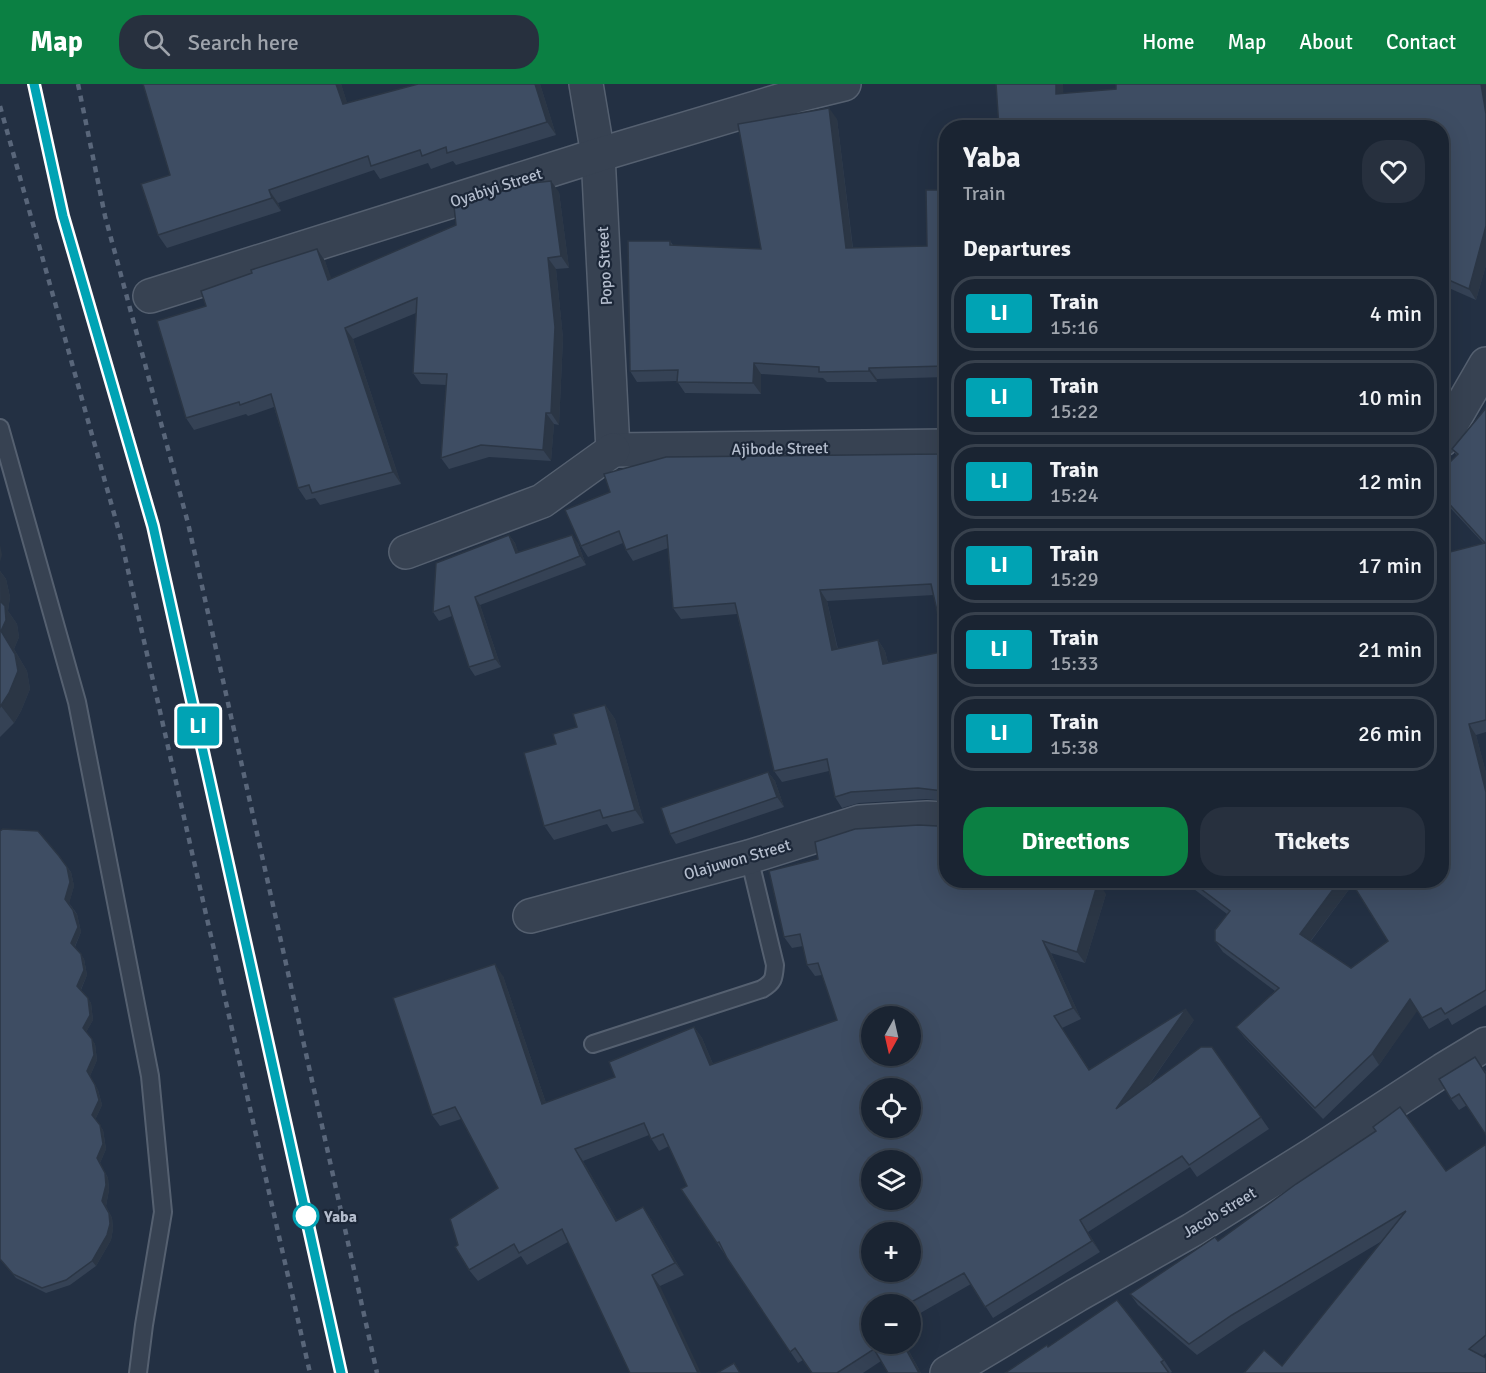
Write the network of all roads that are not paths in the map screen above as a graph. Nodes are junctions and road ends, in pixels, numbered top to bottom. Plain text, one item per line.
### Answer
1 (586, 84) edge
2 (844, 84) edge
3 (598, 155) junction
4 (150, 296) dead end
5 (1486, 364) edge
6 (0, 428) edge
7 (1449, 428) edge
8 (939, 446) edge
9 (613, 450) junction
10 (406, 552) dead end
11 (939, 819) edge
12 (748, 857) junction
13 (530, 916) dead end
14 (593, 1044) dead end
15 (1486, 1044) edge
16 (138, 1373) edge
17 (947, 1373) edge

1 - 3 street, Popo Street
2 - 3 street, Oyabiyi Street
3 - 4 street, Oyabiyi Street
3 - 9 street, Popo Street
5 - 7 street
6 - 16 lane
8 - 9 street, Ajibode Street
9 - 10 street
11 - 12 street, Olajuwon Street
12 - 13 street, Olajuwon Street
12 - 14 lane
15 - 17 street, Jacob street

